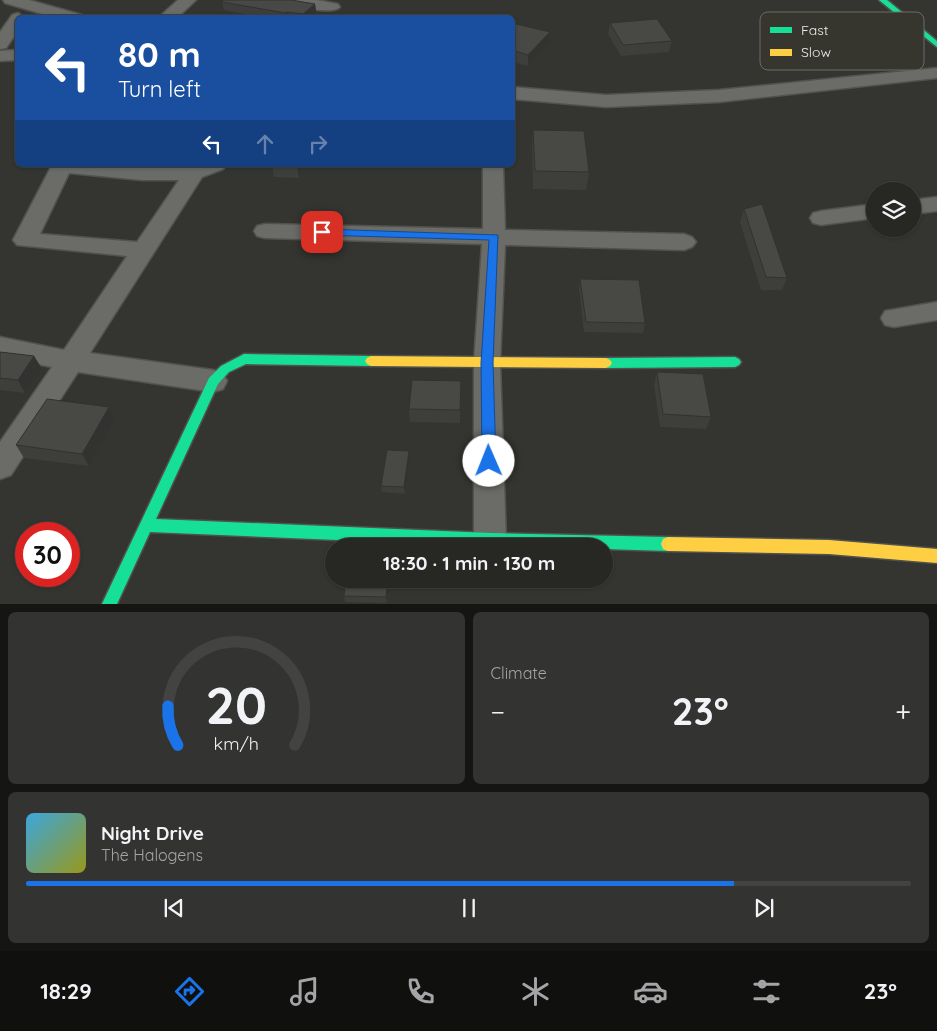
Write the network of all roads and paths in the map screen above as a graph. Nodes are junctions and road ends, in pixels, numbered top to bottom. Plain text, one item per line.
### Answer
1 (188, 0) edge
2 (286, 0) edge
3 (883, 0) edge
4 (19, 2) edge
5 (332, 7) dead end
6 (899, 12) edge
7 (18, 15) edge
8 (65, 15) edge
9 (170, 15) edge
10 (15, 22) edge
11 (0, 44) edge
12 (15, 55) edge
13 (0, 56) edge
14 (937, 73) edge
15 (515, 93) edge
16 (61, 167) edge
17 (82, 167) edge
18 (214, 167) edge
19 (493, 167) edge
20 (193, 174) junction
21 (937, 204) edge
22 (921, 206) edge
23 (866, 212) edge
24 (821, 218) dead end
25 (265, 231) dead end
26 (494, 237) junction
27 (684, 242) dead end
28 (143, 250) junction
29 (937, 311) edge
30 (894, 318) dead end
31 (0, 346) edge
32 (71, 361) junction
33 (735, 362) dead end
34 (487, 363) junction
35 (214, 381) junction
36 (0, 466) edge
37 (148, 525) junction
38 (444, 538) edge
39 (490, 538) edge
40 (613, 543) edge
41 (937, 556) edge
42 (109, 604) edge

1 - 9 street
2 - 5 street
3 - 6 street
4 - 7 street
4 - 8 street
10 - 11 street
12 - 13 street
14 - 15 street
16 - 28 street
17 - 20 street
18 - 20 street
19 - 26 street
20 - 28 street
21 - 22 street
23 - 24 street
25 - 26 street
26 - 27 street
26 - 34 street
28 - 32 street
29 - 30 street
31 - 32 street
32 - 35 street
32 - 36 street
33 - 34 street
34 - 35 street
34 - 39 street
35 - 37 street
37 - 38 street
37 - 42 street
40 - 41 street

